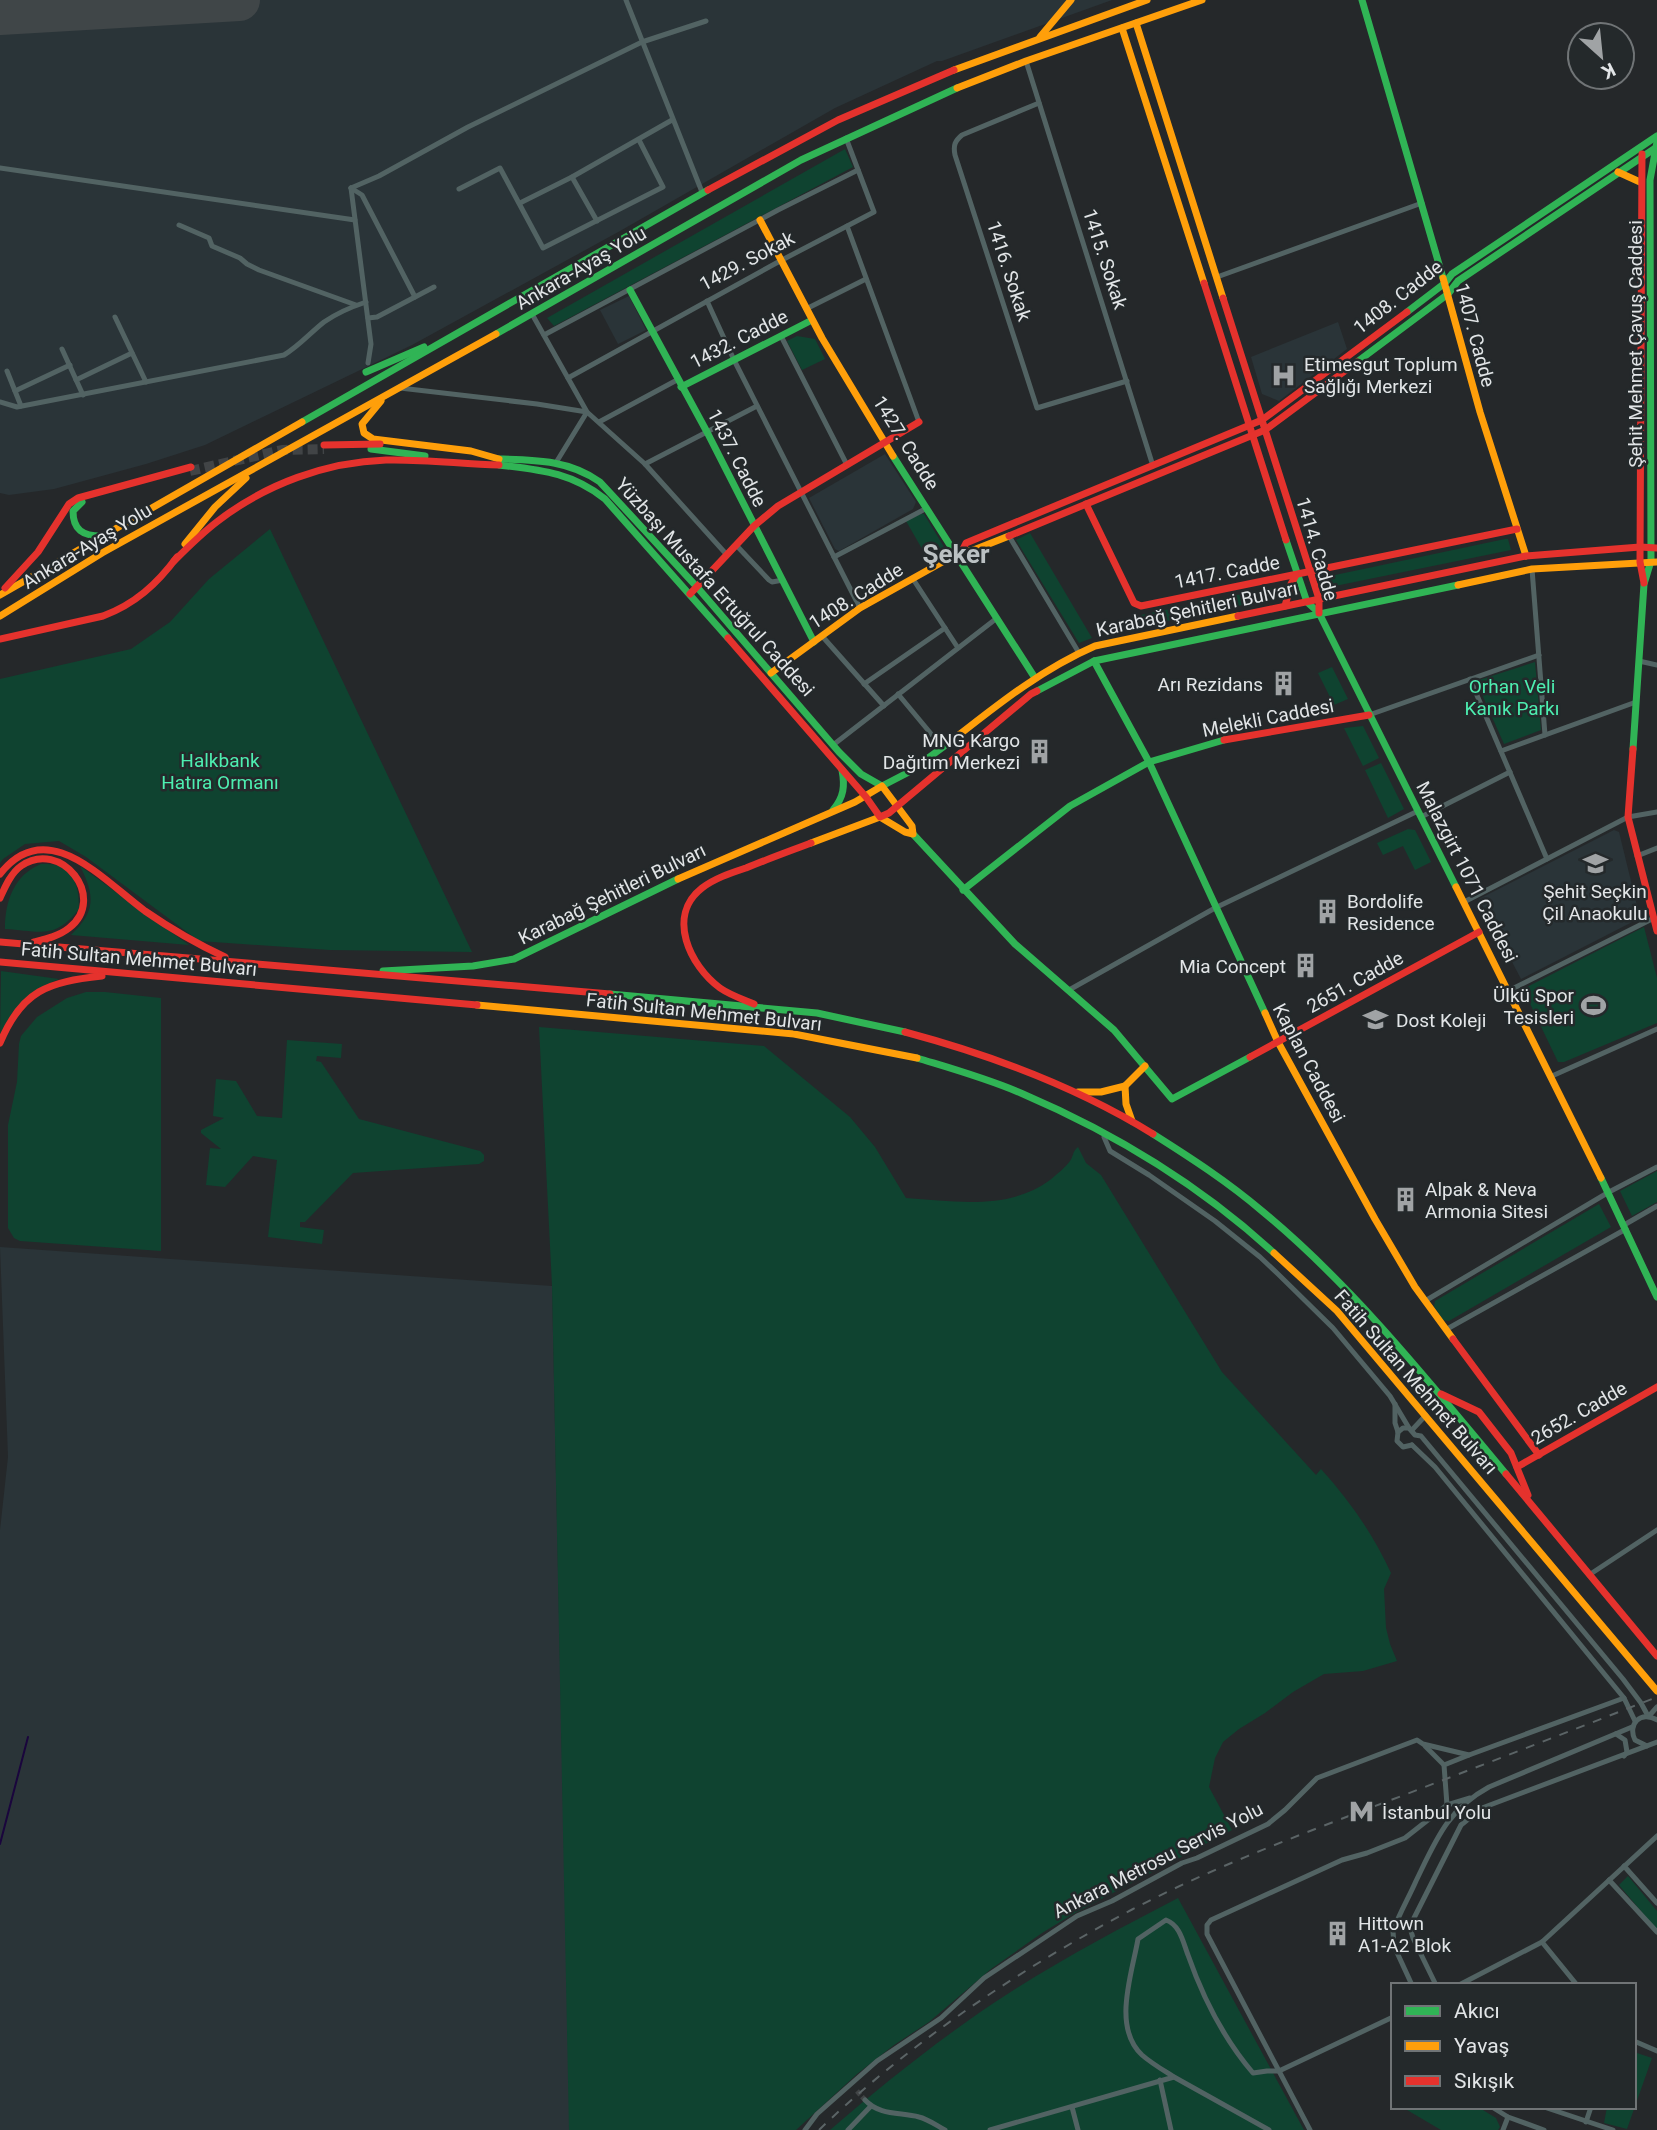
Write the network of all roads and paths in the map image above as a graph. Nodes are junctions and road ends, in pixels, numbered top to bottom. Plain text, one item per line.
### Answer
1 (626, 0) edge
2 (1071, 0) edge
3 (1147, 0) edge
4 (1202, 0) edge
5 (1362, 0) edge
6 (706, 21) dead end
7 (1136, 23) junction
8 (1122, 28) junction
9 (1039, 38) junction
10 (642, 42) junction
11 (1026, 61) junction
12 (1039, 103) junction
13 (672, 120) junction
14 (1657, 136) edge
15 (846, 138) junction
16 (639, 140) junction
17 (1642, 145) junction
18 (1657, 146) edge
19 (1642, 157) junction
20 (0, 168) edge
21 (858, 170) junction
22 (1618, 172) junction
23 (572, 177) junction
24 (1640, 182) junction
25 (351, 188) junction
26 (459, 189) dead end
27 (702, 193) junction
28 (520, 202) junction
29 (1422, 203) junction
30 (355, 220) junction
31 (760, 220) junction
32 (597, 221) junction
33 (179, 226) dead end
34 (847, 226) junction
35 (780, 261) junction
36 (1217, 277) junction
37 (866, 279) junction
38 (1445, 284) junction
39 (434, 287) dead end
40 (630, 290) junction
41 (1448, 293) junction
42 (415, 297) junction
43 (707, 301) junction
44 (366, 302) junction
45 (356, 305) junction
46 (806, 309) junction
47 (532, 314) junction
48 (115, 317) dead end
49 (368, 318) junction
50 (812, 320) junction
51 (470, 327) junction
52 (652, 331) junction
53 (544, 335) junction
54 (782, 336) junction
55 (62, 349) dead end
56 (132, 354) junction
57 (734, 360) junction
58 (70, 365) junction
59 (367, 368) junction
60 (7, 371) dead end
61 (568, 377) junction
62 (76, 380) junction
63 (1127, 381) junction
64 (146, 382) junction
65 (679, 383) junction
66 (362, 388) junction
67 (399, 388) junction
68 (15, 391) junction
69 (387, 394) junction
70 (83, 395) junction
71 (0, 402) edge
72 (21, 406) junction
73 (757, 406) junction
74 (587, 412) junction
75 (1262, 421) junction
76 (599, 422) junction
77 (919, 422) joint
78 (1249, 426) junction
79 (1265, 430) junction
80 (707, 432) junction
81 (1252, 436) junction
82 (886, 443) junction
83 (324, 447) tunnel mouth
84 (557, 461) junction
85 (499, 462) junction
86 (645, 464) junction
87 (848, 465) junction
88 (259, 466) junction
89 (1153, 466) junction
90 (801, 491) junction
91 (1086, 504) junction
92 (927, 508) junction
93 (754, 526) junction
94 (1517, 529) junction
95 (105, 535) junction
96 (1009, 536) junction
97 (736, 545) junction
98 (1640, 547) junction
99 (1654, 548) edge
100 (959, 553) junction
101 (727, 555) junction
102 (1526, 556) junction
103 (834, 557) junction
104 (174, 562) junction
105 (1640, 562) junction
106 (1654, 562) edge
107 (1532, 569) junction
108 (1310, 572) junction
109 (1296, 575) junction
110 (913, 579) junction
111 (783, 580) junction
112 (1644, 584) junction
113 (697, 587) junction
114 (0, 594) edge
115 (690, 594) junction
116 (1319, 599) junction
117 (1307, 602) junction
118 (1285, 607) junction
119 (860, 608) junction
120 (1319, 613) junction
121 (0, 615) edge
122 (997, 618) junction
123 (945, 628) junction
124 (822, 636) junction
125 (0, 639) edge
126 (814, 642) junction
127 (958, 648) junction
128 (1079, 653) junction
129 (1539, 655) junction
130 (1094, 660) junction
131 (1639, 661) junction
132 (1657, 665) edge
133 (771, 673) junction
134 (1035, 678) junction
135 (1471, 679) junction
136 (864, 684) junction
137 (898, 694) junction
138 (1636, 702) junction
139 (884, 706) junction
140 (1369, 715) junction
141 (1545, 735) junction
142 (833, 745) junction
143 (942, 747) junction
144 (1501, 751) junction
145 (1149, 762) junction
146 (842, 769) junction
147 (1510, 772) junction
148 (881, 786) junction
149 (866, 797) junction
150 (897, 805) junction
151 (1657, 812) edge
152 (830, 814) junction
153 (1419, 814) junction
154 (880, 817) junction
155 (1628, 817) junction
156 (913, 834) junction
157 (1657, 848) edge
158 (1637, 856) junction
159 (1547, 859) junction
160 (0, 874) edge
161 (963, 890) junction
162 (0, 898) edge
163 (1464, 902) junction
164 (1216, 908) junction
165 (1654, 918) junction
166 (1657, 931) edge
167 (1479, 932) junction
168 (0, 942) edge
169 (29, 944) junction
170 (0, 962) edge
171 (235, 962) junction
172 (360, 973) junction
173 (127, 974) junction
174 (1069, 990) junction
175 (1510, 990) junction
176 (761, 1007) junction
177 (1657, 1029) edge
178 (1278, 1042) junction
179 (0, 1043) edge
180 (1145, 1066) junction
181 (1552, 1076) junction
182 (1125, 1086) junction
183 (1074, 1092) junction
184 (1132, 1121) junction
185 (1103, 1134) junction
186 (1657, 1167) edge
187 (1609, 1192) junction
188 (1657, 1206) edge
189 (1625, 1227) junction
190 (1268, 1247) junction
191 (1260, 1257) junction
192 (1657, 1297) edge
193 (1425, 1301) junction
194 (1447, 1329) junction
195 (1657, 1387) edge
196 (1437, 1393) junction
197 (1395, 1404) junction
198 (1426, 1415) junction
199 (1412, 1431) junction
200 (1398, 1432) junction
201 (1412, 1446) junction
202 (1539, 1455) junction
203 (1517, 1467) junction
204 (1532, 1505) junction
205 (1657, 1530) edge
206 (1590, 1575) junction
207 (1657, 1656) edge
208 (1657, 1690) edge
209 (1624, 1698) junction
210 (1657, 1707) edge
211 (1648, 1716) junction
212 (1657, 1720) edge
213 (1633, 1724) junction
214 (1616, 1734) junction
215 (1423, 1744) junction
216 (1652, 1744) edge
217 (1657, 1751) edge
218 (1469, 1755) junction
219 (1624, 1756) junction
220 (1444, 1765) junction
221 (1470, 1798) junction
222 (1447, 1805) junction
223 (1657, 1836) edge
224 (1624, 1866) junction
225 (1609, 1880) junction
226 (1657, 1903) edge
227 (1657, 1932) edge
228 (1542, 1941) junction
229 (1411, 1983) edge
230 (1435, 1983) edge
231 (1463, 1983) edge
232 (1575, 1983) edge
233 (1391, 2018) edge
234 (1636, 2042) edge
235 (1657, 2051) edge
236 (1279, 2071) junction
237 (1174, 2077) junction
238 (1160, 2080) junction
239 (851, 2085) junction
240 (857, 2091) tunnel mouth
241 (865, 2100) tunnel mouth
242 (870, 2106) junction
243 (1072, 2107) junction
244 (1495, 2109) edge
245 (1550, 2109) edge
246 (1590, 2109) edge
247 (1508, 2117) junction
248 (1586, 2122) junction
249 (805, 2130) edge
250 (848, 2130) edge
251 (945, 2130) edge
252 (990, 2130) edge
253 (1078, 2130) edge
254 (1171, 2130) edge
255 (1269, 2130) edge
256 (1310, 2130) edge
257 (1503, 2130) edge
258 (1544, 2130) edge
259 (1613, 2130) edge

1 - 10 street
2 - 9 main road
3 - 9 main road, Ankara-Ayaş Yolu
4 - 7 main road, Ankara-Ayaş Yolu
5 - 29 main road, 1407. Cadde
6 - 10 street
7 - 8 main road, Ankara-Ayaş Yolu
7 - 36 main road, 1414. Cadde
8 - 11 main road, Ankara-Ayaş Yolu
8 - 78 main road, 1414. Cadde
9 - 27 main road, Ankara-Ayaş Yolu
10 - 13 street
10 - 25 street
11 - 12 street, 1415. Sokak
11 - 15 main road, Ankara-Ayaş Yolu
12 - 63 street, 1415. Sokak
12 - 63 street, 1416. Sokak
13 - 16 street
13 - 27 street
14 - 17 main road, 1408. Cadde
15 - 21 street, 1429. Sokak
15 - 47 main road, Ankara-Ayaş Yolu
16 - 23 street
16 - 32 street
17 - 19 main road, Şehit Mehmet Çavuş Caddesi
17 - 38 main road, 1408. Cadde
18 - 19 main road, 1408. Cadde
18 - 99 main road, Şehit Mehmet Çavuş Caddesi
19 - 22 main road, 1408. Cadde
19 - 24 main road, Şehit Mehmet Çavuş Caddesi
20 - 30 street
21 - 31 street
21 - 34 street, 1429. Sokak
22 - 24 main road
22 - 41 main road, 1408. Cadde
23 - 28 street
23 - 32 street
24 - 98 main road, Şehit Mehmet Çavuş Caddesi
25 - 30 street
25 - 42 street
26 - 28 street
27 - 51 main road, Ankara-Ayaş Yolu
28 - 32 street
29 - 36 street
29 - 38 main road, 1407. Cadde
30 - 44 street
31 - 35 main road, 1427. Cadde
31 - 40 street
33 - 45 street
34 - 35 street, 1429. Sokak
34 - 37 street
35 - 43 street, 1429. Sokak
35 - 46 main road, 1427. Cadde
36 - 75 main road, 1414. Cadde
37 - 46 street
37 - 77 street
38 - 41 main road, 1407. Cadde
38 - 75 main road, 1408. Cadde
39 - 42 street
40 - 52 main road, 1437. Cadde
40 - 53 street
41 - 79 main road, 1408. Cadde
41 - 94 main road, 1407. Cadde
42 - 49 street
43 - 52 street, 1429. Sokak
43 - 57 street
44 - 45 street
44 - 49 street
45 - 64 street
46 - 50 main road, 1427. Cadde
47 - 53 street
47 - 67 main road, Ankara-Ayaş Yolu
48 - 56 street
49 - 59 street
50 - 54 main road, 1432. Cadde
50 - 82 main road, 1427. Cadde
51 - 59 main road
51 - 66 main road, Ankara-Ayaş Yolu
52 - 61 street, 1429. Sokak
52 - 65 main road, 1437. Cadde
53 - 61 street
54 - 57 main road, 1432. Cadde
54 - 87 street
55 - 58 street
56 - 62 street
56 - 64 street
57 - 65 main road, 1432. Cadde
57 - 73 street
58 - 62 street
58 - 68 street
59 - 66 main road
60 - 68 street
61 - 74 street
62 - 70 street
63 - 89 street, 1415. Sokak
64 - 70 street
65 - 76 street
65 - 80 main road, 1437. Cadde
66 - 95 main road, Ankara-Ayaş Yolu
67 - 69 main road, Ankara-Ayaş Yolu
67 - 74 street
68 - 72 street
69 - 85 main road
69 - 88 main road, Ankara-Ayaş Yolu
70 - 72 street
71 - 72 street
73 - 80 street
73 - 90 street
74 - 76 street
74 - 84 street
75 - 78 main road, 1408. Cadde
75 - 79 main road, 1414. Cadde
76 - 86 street
77 - 82 main road
78 - 81 main road, 1414. Cadde
78 - 89 main road, 1408. Cadde
79 - 81 main road, 1408. Cadde
79 - 108 main road, 1414. Cadde
80 - 86 street
80 - 93 main road, 1437. Cadde
81 - 91 main road, 1408. Cadde
81 - 109 main road, 1414. Cadde
82 - 87 main road
82 - 92 main road, 1427. Cadde
83 - 85 main road
84 - 85 main road, Yüzbaşı Mustafa Ertuğrul Caddesi
84 - 113 main road, Yüzbaşı Mustafa Ertuğrul Caddesi
85 - 104 main road
85 - 115 main road, Yüzbaşı Mustafa Ertuğrul Caddesi
86 - 101 street
87 - 90 main road
88 - 104 main road
88 - 121 main road, Ankara-Ayaş Yolu
89 - 100 main road, 1408. Cadde
90 - 93 main road
90 - 103 street
91 - 96 main road, 1408. Cadde
91 - 109 main road, 1417. Cadde
92 - 100 main road, 1427. Cadde
92 - 103 street
93 - 97 main road
93 - 111 main road, 1437. Cadde
94 - 102 main road, 1407. Cadde
94 - 108 main road, 1417. Cadde
95 - 114 main road, Ankara-Ayaş Yolu
95 - 114 main road
96 - 100 main road, 1408. Cadde
96 - 128 street
97 - 101 main road
97 - 111 street
98 - 99 main road, Karabağ Şehitleri Bulvarı
98 - 102 main road, Karabağ Şehitleri Bulvarı
98 - 105 main road, Şehit Mehmet Çavuş Caddesi
99 - 106 main road, Şehit Mehmet Çavuş Caddesi
100 - 110 main road, 1408. Cadde
100 - 122 main road, 1427. Cadde
101 - 113 main road
102 - 116 main road, Karabağ Şehitleri Bulvarı
103 - 119 street
104 - 125 main road
105 - 106 main road, Karabağ Şehitleri Bulvarı
105 - 107 main road, Karabağ Şehitleri Bulvarı
105 - 112 main road
106 - 112 main road
107 - 120 main road, Karabağ Şehitleri Bulvarı
107 - 129 street
108 - 109 main road, 1417. Cadde
108 - 116 main road, 1414. Cadde
109 - 117 main road, 1414. Cadde
109 - 118 main road
110 - 119 main road, 1408. Cadde
110 - 123 street
111 - 126 main road, 1437. Cadde
112 - 131 main road
113 - 115 main road
113 - 133 main road, Yüzbaşı Mustafa Ertuğrul Caddesi
115 - 146 main road, Yüzbaşı Mustafa Ertuğrul Caddesi
116 - 117 main road, Karabağ Şehitleri Bulvarı
116 - 120 main road, 1414. Cadde
117 - 118 main road, Karabağ Şehitleri Bulvarı
117 - 120 main road, 1414. Cadde
118 - 128 main road, Karabağ Şehitleri Bulvarı
119 - 124 main road, 1408. Cadde
120 - 130 main road, Karabağ Şehitleri Bulvarı
120 - 140 main road, Malazgirt 1071 Caddesi
122 - 127 street
122 - 134 main road, 1427. Cadde
123 - 127 street
123 - 136 street
124 - 126 main road, 1408. Cadde
124 - 136 street
126 - 133 main road, 1408. Cadde
127 - 137 street
128 - 134 main road, Karabağ Şehitleri Bulvarı
129 - 135 street
129 - 141 street
130 - 145 main road, Kaplan Caddesi
130 - 150 main road, Karabağ Şehitleri Bulvarı
131 - 132 street
131 - 138 main road
133 - 142 main road, Yüzbaşı Mustafa Ertuğrul Caddesi
134 - 143 main road, Karabağ Şehitleri Bulvarı
135 - 140 street
135 - 144 street
136 - 139 street
137 - 139 street
137 - 143 street
138 - 141 street
138 - 155 main road
139 - 142 street
140 - 145 main road, Melekli Caddesi
140 - 153 main road, Malazgirt 1071 Caddesi
141 - 144 street
142 - 148 main road, Yüzbaşı Mustafa Ertuğrul Caddesi
143 - 148 main road, Karabağ Şehitleri Bulvarı
144 - 147 street
145 - 161 main road, Melekli Caddesi
145 - 164 main road, Kaplan Caddesi
146 - 149 main road, Yüzbaşı Mustafa Ertuğrul Caddesi
146 - 152 main road
147 - 153 street
147 - 159 street
148 - 149 main road, Karabağ Şehitleri Bulvarı
148 - 150 main road
149 - 152 main road, Karabağ Şehitleri Bulvarı
149 - 154 main road
150 - 154 main road, Karabağ Şehitleri Bulvarı
150 - 156 main road
151 - 155 street
152 - 172 main road, Karabağ Şehitleri Bulvarı
153 - 163 main road, Malazgirt 1071 Caddesi
153 - 164 street
154 - 156 main road
154 - 176 main road, Karabağ Şehitleri Bulvarı
155 - 158 main road
155 - 159 street
156 - 161 main road
157 - 158 street
158 - 165 main road
159 - 163 street
160 - 171 main road
161 - 174 main road
162 - 169 main road
163 - 167 main road, Malazgirt 1071 Caddesi
164 - 174 street
164 - 178 main road, Kaplan Caddesi
165 - 166 main road
165 - 175 street
167 - 175 main road, Malazgirt 1071 Caddesi
167 - 178 main road, 2651. Cadde
168 - 169 main road, Fatih Sultan Mehmet Bulvarı
169 - 171 main road, Fatih Sultan Mehmet Bulvarı
170 - 173 main road, Fatih Sultan Mehmet Bulvarı
171 - 172 main road, Fatih Sultan Mehmet Bulvarı
172 - 176 main road, Fatih Sultan Mehmet Bulvarı
173 - 179 main road
173 - 185 main road, Fatih Sultan Mehmet Bulvarı
174 - 180 main road
175 - 181 main road, Malazgirt 1071 Caddesi
176 - 183 main road, Fatih Sultan Mehmet Bulvarı
177 - 181 street
178 - 180 main road, 2651. Cadde
178 - 193 main road, Kaplan Caddesi
180 - 182 main road
181 - 187 main road, Malazgirt 1071 Caddesi
182 - 183 main road
182 - 184 main road
183 - 184 main road, Fatih Sultan Mehmet Bulvarı
184 - 196 main road, Fatih Sultan Mehmet Bulvarı
185 - 190 main road, Fatih Sultan Mehmet Bulvarı
185 - 191 street
186 - 187 street
187 - 189 main road, Malazgirt 1071 Caddesi
187 - 193 street
188 - 189 street
189 - 192 main road, Malazgirt 1071 Caddesi
189 - 194 street
190 - 191 street
190 - 198 main road, Fatih Sultan Mehmet Bulvarı
191 - 197 street
193 - 194 main road, Kaplan Caddesi
194 - 202 main road, Kaplan Caddesi
195 - 202 main road, 2652. Cadde
196 - 203 main road
196 - 204 main road, Fatih Sultan Mehmet Bulvarı
197 - 199 street
197 - 200 street
198 - 199 street
198 - 208 main road, Fatih Sultan Mehmet Bulvarı
199 - 200 street
199 - 201 street
199 - 211 street
200 - 201 street
201 - 209 street
202 - 203 main road, 2652. Cadde
203 - 204 main road
204 - 206 main road, Fatih Sultan Mehmet Bulvarı
205 - 206 street
206 - 207 main road, Fatih Sultan Mehmet Bulvarı
209 - 213 street
209 - 218 street
210 - 211 street
211 - 212 street
211 - 213 street
213 - 214 street
213 - 216 street
214 - 219 street
214 - 221 street
215 - 218 street
215 - 220 street
215 - 239 street, Ankara Metrosu Servis Yolu
216 - 217 street
216 - 219 street
218 - 220 street
219 - 230 street
220 - 222 street
221 - 222 street
221 - 229 street
222 - 236 street
223 - 224 street
224 - 225 street
224 - 226 street
225 - 227 street
225 - 228 street
228 - 231 street
228 - 232 street
233 - 236 street
234 - 235 street
236 - 237 street
236 - 256 street
237 - 238 street
237 - 255 street
238 - 243 street
238 - 254 street
239 - 240 street
239 - 249 street, Ankara Metrosu Servis Yolu
241 - 242 street
242 - 250 street
242 - 251 street
243 - 252 street
243 - 253 street
244 - 247 street
245 - 248 street
246 - 248 street
247 - 257 street
247 - 258 street
248 - 259 street

